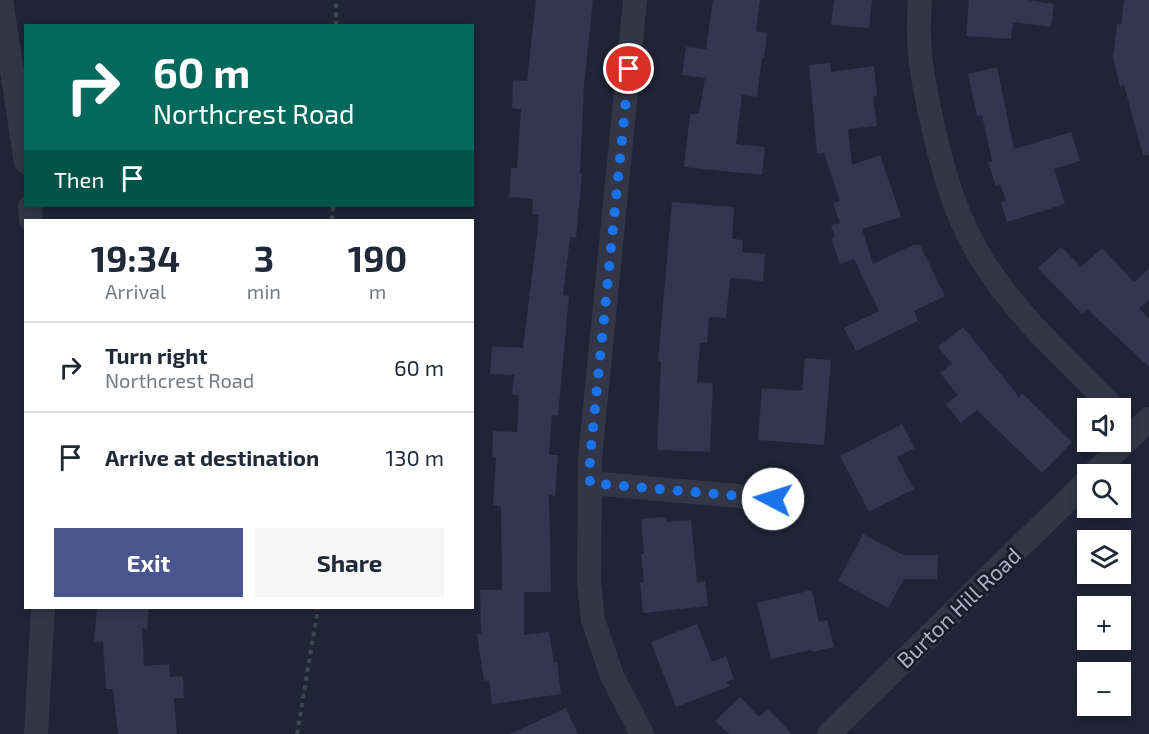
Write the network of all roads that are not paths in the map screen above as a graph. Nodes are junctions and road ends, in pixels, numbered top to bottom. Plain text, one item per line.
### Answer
1 (1, 0) edge
2 (635, 0) edge
3 (921, 0) edge
4 (24, 149) edge
5 (1104, 398) edge
6 (1135, 422) edge
7 (1101, 464) edge
8 (590, 483) junction
9 (1077, 491) edge
10 (773, 499) dead end
11 (43, 609) edge
12 (36, 734) edge
13 (642, 734) edge
14 (829, 734) edge

1 - 4 street
2 - 8 street
3 - 5 street
6 - 7 street
8 - 10 street
8 - 13 street
9 - 14 street, Burton Hill Road
11 - 12 street

